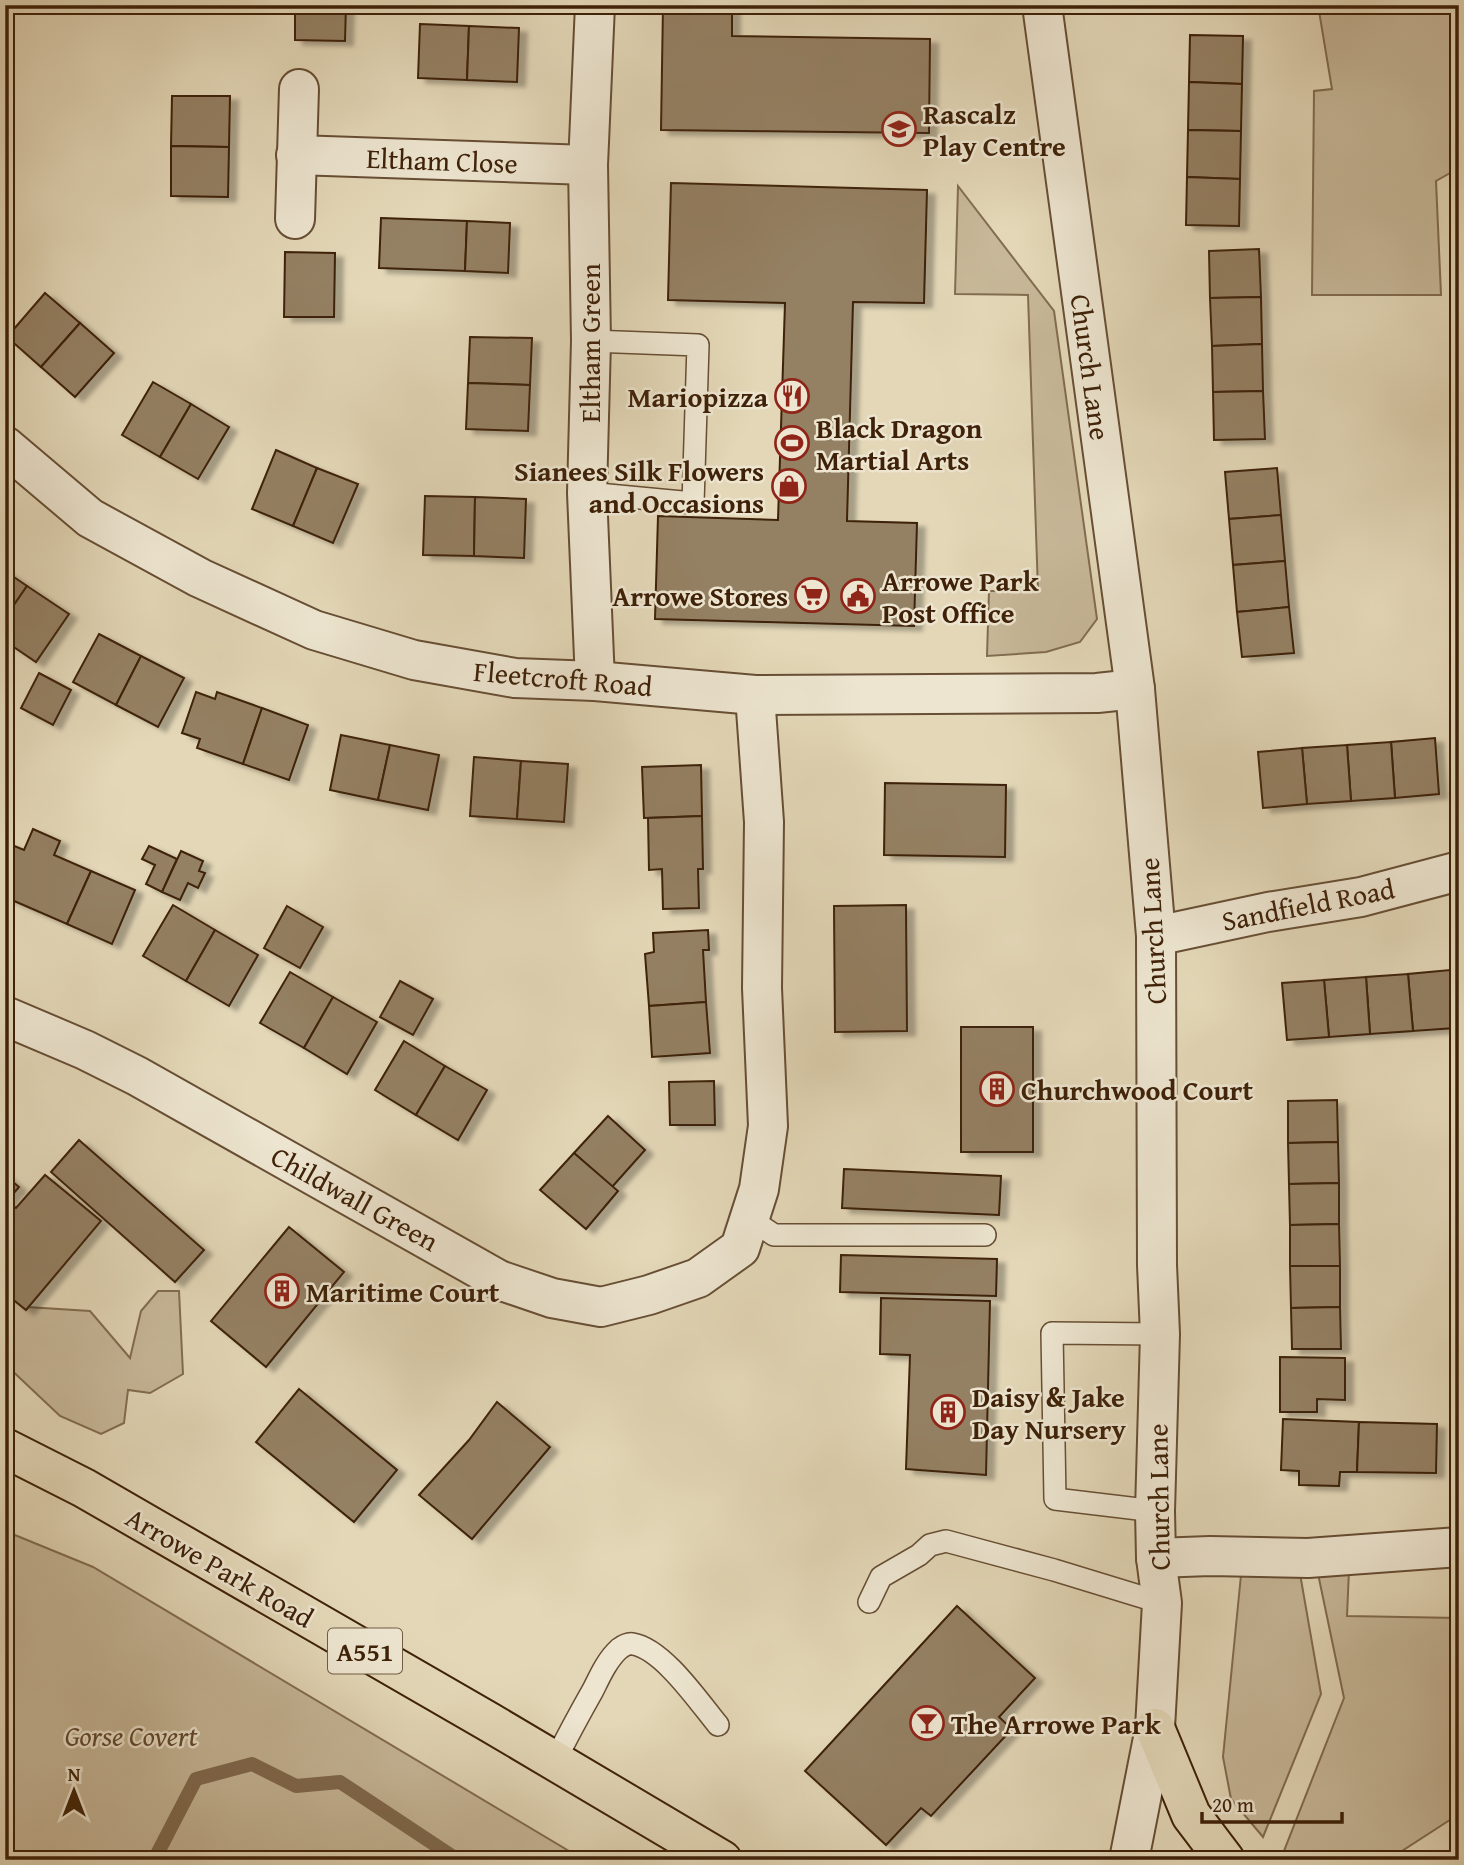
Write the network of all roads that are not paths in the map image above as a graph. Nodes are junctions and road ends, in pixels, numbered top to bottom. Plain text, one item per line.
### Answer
1 (595, 5) edge
2 (1042, 5) edge
3 (299, 89) dead end
4 (296, 155) junction
5 (588, 165) junction
6 (295, 219) dead end
7 (591, 341) junction
8 (5, 446) edge
9 (587, 493) junction
10 (595, 681) junction
11 (1135, 688) junction
12 (755, 695) junction
13 (1459, 871) edge
14 (1156, 936) junction
15 (5, 1016) edge
16 (749, 1218) junction
17 (985, 1235) dead end
18 (1160, 1334) junction
19 (5, 1448) edge
20 (1155, 1511) junction
21 (1459, 1547) edge
22 (1156, 1558) junction
23 (869, 1602) dead end
24 (1161, 1603) junction
25 (718, 1725) dead end
26 (1155, 1728) junction
27 (555, 1760) junction
28 (722, 1860) edge
29 (1129, 1860) edge
30 (1225, 1860) edge

1 - 5 street, Eltham Green
2 - 11 street, Church Lane
3 - 4 street
4 - 5 street, Eltham Close
4 - 6 street
5 - 7 street, Eltham Green
7 - 9 street, Eltham Green
7 - 9 lane
8 - 10 street, Fleetcroft Road
9 - 10 street, Eltham Green
10 - 12 street, Fleetcroft Road
11 - 12 street, Fleetcroft Road
11 - 14 street, Church Lane
12 - 16 street, Childwall Green
13 - 14 street, Sandfield Road
14 - 18 street, Church Lane
15 - 16 street, Childwall Green
16 - 17 lane
18 - 20 street, Church Lane
18 - 20 lane
19 - 27 main road, Arrowe Park Road / A551
20 - 22 street, Church Lane
21 - 22 street
22 - 24 street, Church Lane
23 - 24 lane
24 - 26 street, Church Lane
25 - 27 lane
26 - 29 street, Church Lane
26 - 30 main road
27 - 28 main road, Arrowe Park Road / A551

